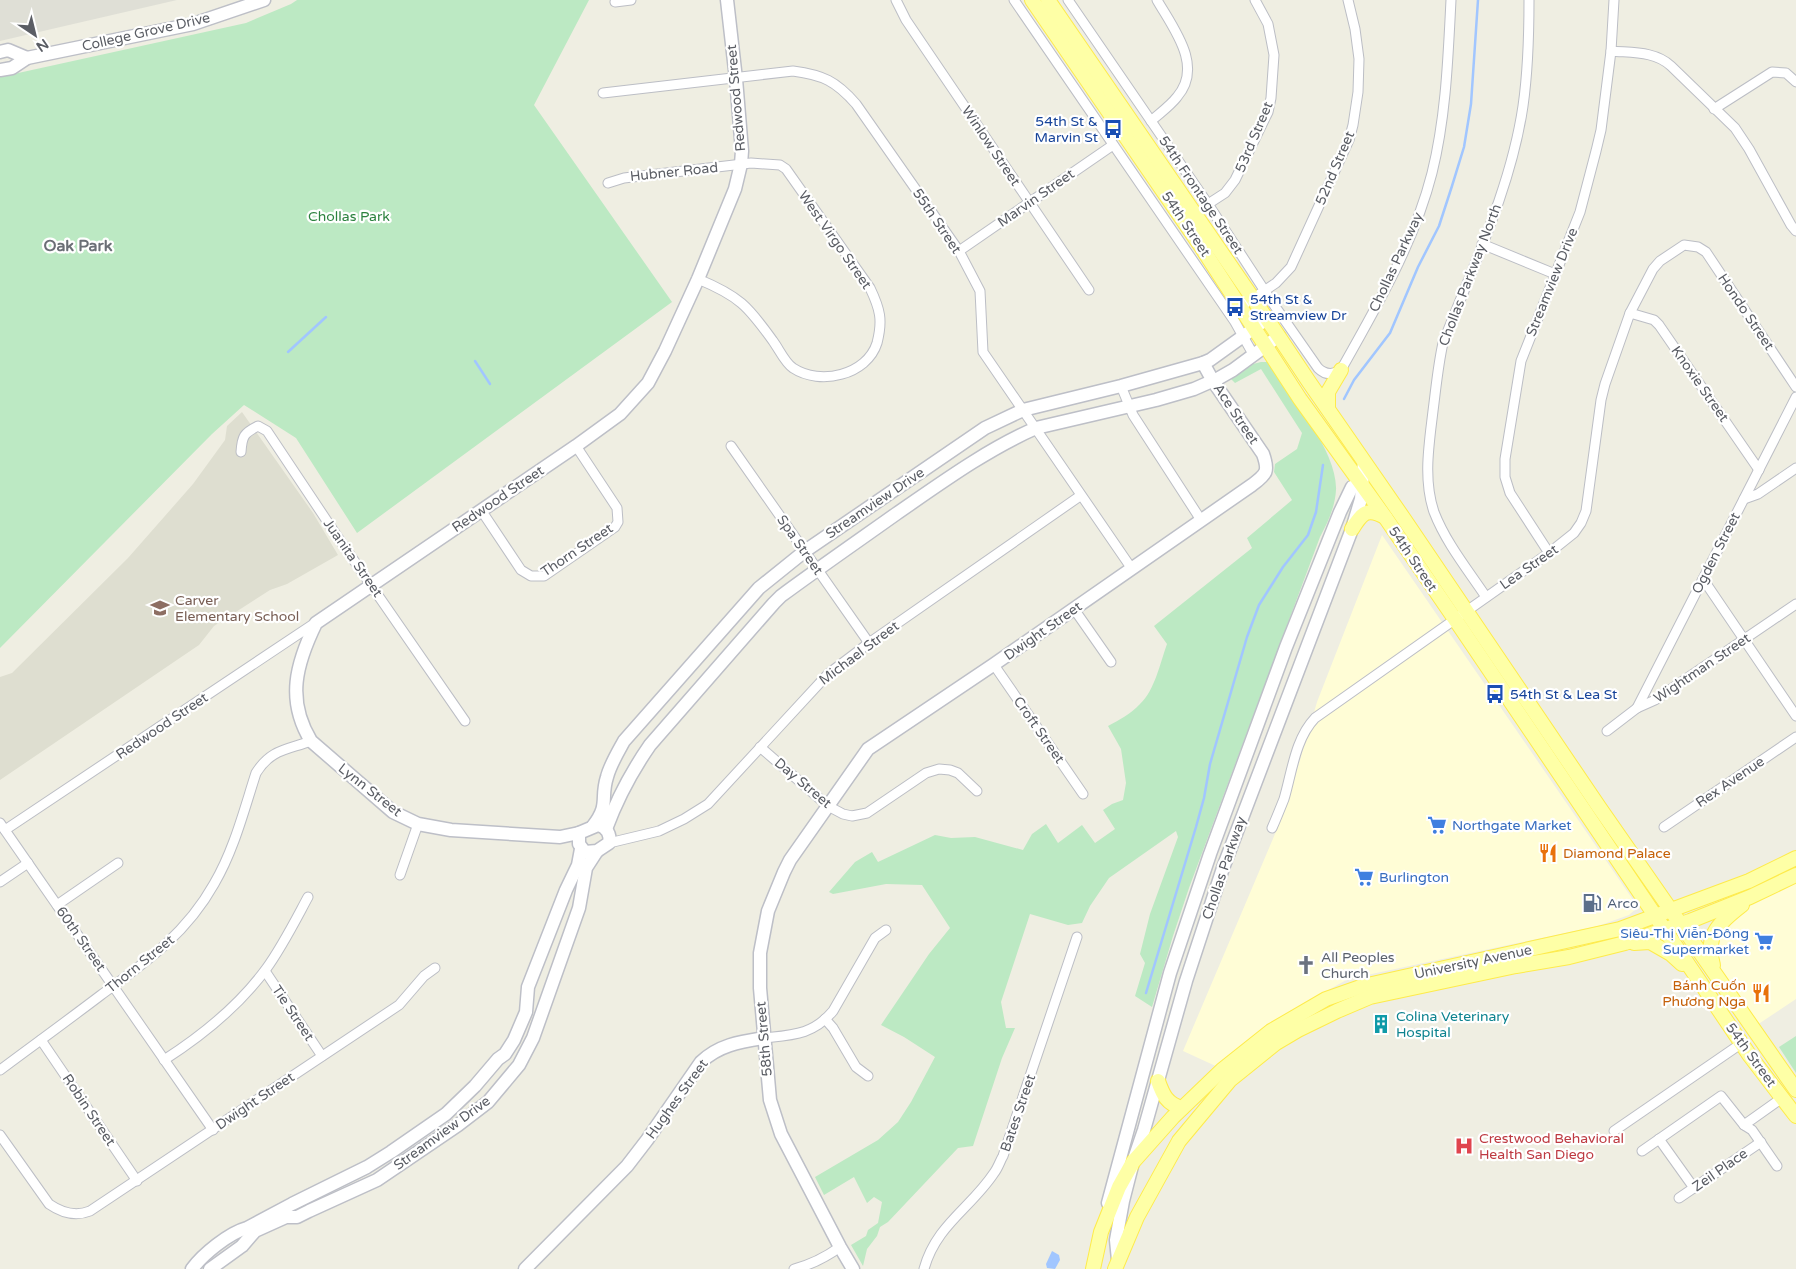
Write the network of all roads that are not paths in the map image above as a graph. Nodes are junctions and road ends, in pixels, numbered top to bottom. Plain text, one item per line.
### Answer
1 (264, 0) edge
2 (630, 0) edge
3 (727, 0) edge
4 (896, 0) edge
5 (1014, 0) edge
6 (1032, 0) edge
7 (1048, 0) edge
8 (1068, 0) edge
9 (1158, 0) edge
10 (1255, 0) edge
11 (1348, 0) edge
12 (1451, 0) edge
13 (1529, 0) edge
14 (1614, 0) edge
15 (616, 2) dead end
16 (1611, 51) junction
17 (0, 52) edge
18 (27, 58) junction
19 (0, 70) edge
20 (736, 78) junction
21 (1796, 82) edge
22 (603, 93) dead end
23 (1714, 109) junction
24 (1151, 121) junction
25 (1113, 145) junction
26 (741, 164) junction
27 (608, 183) dead end
28 (1029, 202) junction
29 (1208, 204) junction
30 (1796, 231) edge
31 (1482, 244) junction
32 (1690, 245) joint
33 (959, 251) junction
34 (1556, 274) junction
35 (698, 279) junction
36 (1090, 290) dead end
37 (1259, 294) junction
38 (1240, 307) junction
39 (1630, 313) junction
40 (1267, 319) junction
41 (1255, 328) junction
42 (1279, 336) junction
43 (1242, 337) junction
44 (1265, 346) junction
45 (1253, 354) junction
46 (1203, 363) junction
47 (1341, 370) junction
48 (1213, 381) junction
49 (1121, 386) junction
50 (1796, 387) edge
51 (1796, 397) edge
52 (1129, 406) junction
53 (1328, 407) junction
54 (1023, 410) junction
55 (1036, 428) junction
56 (576, 446) junction
57 (731, 446) dead end
58 (241, 452) dead end
59 (1364, 461) junction
60 (1267, 466) joint
61 (1796, 468) edge
62 (1759, 470) junction
63 (1362, 485) junction
64 (1080, 496) junction
65 (1744, 499) junction
66 (481, 510) junction
67 (1385, 517) junction
68 (1201, 520) junction
69 (1352, 529) junction
70 (805, 551) junction
71 (1549, 553) junction
72 (1132, 569) junction
73 (818, 570) junction
74 (1703, 579) junction
75 (371, 585) junction
76 (1486, 597) junction
77 (1796, 604) edge
78 (1074, 609) junction
79 (1461, 616) junction
80 (316, 623) junction
81 (1744, 639) junction
82 (869, 643) junction
83 (1111, 662) dead end
84 (994, 665) junction
85 (1636, 708) junction
86 (1796, 716) edge
87 (465, 721) dead end
88 (1607, 731) dead end
89 (1796, 737) edge
90 (311, 741) junction
91 (760, 747) junction
92 (1563, 777) junction
93 (977, 791) dead end
94 (1589, 792) junction
95 (1084, 794) dead end
96 (828, 806) junction
97 (418, 824) junction
98 (2, 826) edge
99 (1664, 827) dead end
100 (1272, 828) dead end
101 (604, 832) junction
102 (580, 843) junction
103 (597, 851) junction
104 (1796, 858) edge
105 (28, 863) junction
106 (118, 863) dead end
107 (400, 875) dead end
108 (1796, 875) edge
109 (0, 882) edge
110 (308, 897) dead end
111 (1750, 897) junction
112 (57, 905) junction
113 (1672, 911) junction
114 (1655, 916) junction
115 (1681, 924) junction
116 (1664, 929) junction
117 (886, 930) dead end
118 (1077, 938) dead end
119 (1625, 943) junction
120 (435, 968) dead end
121 (265, 971) junction
122 (1715, 973) junction
123 (1700, 982) junction
124 (113, 986) junction
125 (825, 1019) junction
126 (764, 1038) junction
127 (40, 1040) junction
128 (1742, 1043) junction
129 (322, 1056) junction
130 (164, 1060) junction
131 (0, 1070) edge
132 (868, 1076) dead end
133 (1158, 1081) junction
134 (1796, 1090) edge
135 (1782, 1098) junction
136 (459, 1101) junction
137 (1182, 1108) junction
138 (472, 1115) junction
139 (1796, 1116) edge
140 (1744, 1125) junction
141 (212, 1130) junction
142 (1614, 1131) dead end
143 (0, 1136) edge
144 (1659, 1139) junction
145 (1761, 1142) junction
146 (1642, 1150) dead end
147 (1132, 1162) junction
148 (1777, 1166) dead end
149 (137, 1181) junction
150 (1694, 1188) junction
151 (1679, 1198) dead end
152 (1101, 1232) junction
153 (840, 1248) junction
154 (1117, 1264) edge
155 (192, 1269) edge
156 (210, 1269) edge
157 (525, 1269) edge
158 (794, 1269) edge
159 (853, 1269) edge
160 (924, 1269) edge
161 (1093, 1269) edge

1 - 18 main road, College Grove Drive
2 - 15 street
3 - 20 main road, Redwood Street
4 - 28 street, Winlow Street
5 - 25 street
6 - 38 main road, 54th Street
7 - 37 main road, 54th Street
8 - 24 street, 54th Frontage Street
9 - 24 street
10 - 29 street, 53rd Street
11 - 37 street, 52nd Street
12 - 47 street, Chollas Parkway
13 - 31 street, Chollas Parkway North
14 - 16 street, Streamview Drive
16 - 23 street
16 - 34 street, Streamview Drive
17 - 18 main road, College Grove Drive
18 - 19 main road, College Grove Drive
20 - 22 street, 55th Street
20 - 26 main road, Redwood Street
20 - 33 street, 55th Street
21 - 23 street
23 - 30 street
24 - 29 street, 54th Frontage Street
25 - 28 street, Marvin Street
25 - 43 street
26 - 27 street, Hubner Road
26 - 35 main road, Redwood Street
26 - 35 street, West Virgo Street
28 - 33 street, Marvin Street
28 - 36 street, Winlow Street
29 - 37 street, 54th Frontage Street
31 - 34 street
31 - 76 street, Chollas Parkway North
32 - 39 street, Lea Street
32 - 50 street, Hondo Street
33 - 54 street, 55th Street
34 - 71 street, Streamview Drive
35 - 56 main road, Redwood Street
37 - 38 street, 52nd Street
37 - 40 main road, 54th Street
37 - 47 street, 54th Frontage Street
38 - 41 main road, 54th Street
39 - 62 street, Knoxie Street
39 - 71 street, Lea Street
40 - 41 main road, Streamview Drive
40 - 42 main road, 54th Street
41 - 43 main road, Streamview Drive
41 - 44 main road, 54th Street
42 - 44 main road, Streamview Drive
42 - 53 main road, 54th Street
43 - 45 street
43 - 46 main road, Streamview Drive
44 - 45 main road, Streamview Drive
44 - 63 main road, 54th Street
45 - 48 main road, Streamview Drive
46 - 48 main road, Ace Street
46 - 49 main road, Streamview Drive
47 - 53 main road
48 - 52 main road, Streamview Drive
48 - 60 main road, Ace Street
49 - 52 street
49 - 54 main road, Streamview Drive
51 - 62 street, Ogden Street
52 - 55 main road, Streamview Drive
52 - 68 street
53 - 59 main road, 54th Street
54 - 55 street, 55th Street
54 - 70 main road, Streamview Drive
55 - 64 street, 55th Street
55 - 73 main road, Streamview Drive
56 - 66 main road, Redwood Street
56 - 66 street, Thorn Street
57 - 70 street, Spa Street
58 - 75 street, Juanita Street
59 - 63 main road, Chollas Parkway
59 - 79 main road, 54th Street
60 - 68 main road, Dwight Street
61 - 65 street
62 - 65 street, Ogden Street
63 - 67 main road, 54th Street
63 - 69 main road, Chollas Parkway
63 - 152 main road, Chollas Parkway
64 - 72 street, 55th Street
64 - 82 street, Michael Street
65 - 74 street, Ogden Street
66 - 75 main road, Redwood Street
67 - 69 main road
67 - 79 main road, 54th Street
68 - 72 main road, Dwight Street
69 - 133 main road, Chollas Parkway
70 - 73 street, Spa Street
70 - 101 main road, Streamview Drive
71 - 76 street, Lea Street
72 - 78 main road, Dwight Street
73 - 82 street, Spa Street
73 - 101 main road, Streamview Drive
74 - 81 street
74 - 85 street, Ogden Street
75 - 80 main road, Redwood Street
75 - 87 street, Juanita Street
76 - 79 street, Lea Street
77 - 81 street, Wightman Street
78 - 83 street
78 - 84 main road, Dwight Street
79 - 92 main road, 54th Street
79 - 94 main road, 54th Street
79 - 100 street, Lea Street
80 - 90 main road, Lynn Street
80 - 98 street, Redwood Street
81 - 85 street, Wightman Street
81 - 86 street
82 - 91 street, Michael Street
84 - 95 street, Croft Street
84 - 96 main road, Dwight Street
85 - 88 street, Wightman Street
89 - 99 street, Rex Avenue
90 - 97 main road, Lynn Street
90 - 124 street, Thorn Street
91 - 96 street, Day Street
91 - 101 street, Michael Street
92 - 94 main road
92 - 114 main road, 54th Street
93 - 96 street, Day Street
94 - 113 main road, 54th Street
96 - 126 main road, 58th Street
97 - 102 main road, Lynn Street
97 - 107 street
98 - 105 street, 60th Street
101 - 102 main road
101 - 103 main road
102 - 103 main road
102 - 136 main road, Streamview Drive
103 - 138 main road, Streamview Drive
104 - 113 main road, University Avenue
105 - 109 street
105 - 112 street, 60th Street
106 - 112 street
108 - 111 main road, University Avenue
110 - 121 street
111 - 115 main road, University Avenue
111 - 122 main road
112 - 124 street, 60th Street
113 - 114 main road, University Avenue
113 - 115 main road, 54th Street
114 - 116 main road, 54th Street
114 - 137 main road, University Avenue
115 - 116 main road, University Avenue
115 - 122 main road, 54th Street
116 - 119 main road, University Avenue
116 - 123 main road, 54th Street
117 - 125 street, Hughes Street
118 - 160 street, Bates Street
119 - 123 main road
119 - 154 main road, University Avenue
120 - 129 street, Dwight Street
121 - 129 street, Tie Street
121 - 130 street
122 - 134 main road, 54th Street
123 - 128 main road, 54th Street
124 - 127 street, Thorn Street
124 - 130 street, 60th Street
125 - 126 street, Hughes Street
125 - 132 street
126 - 153 main road, 58th Street
126 - 157 main road, Hughes Street
127 - 131 street, Thorn Street
127 - 149 street, Robin Street
128 - 135 main road, 54th Street
128 - 142 street
129 - 141 street, Dwight Street
130 - 141 street, 60th Street
133 - 137 main road
133 - 147 main road, Chollas Parkway
135 - 139 main road, 54th Street
135 - 140 street
136 - 138 main road
136 - 155 main road, Streamview Drive
137 - 147 main road, University Avenue
138 - 156 main road, Streamview Drive
140 - 144 street
140 - 145 street
141 - 149 street, Dwight Street
143 - 149 street, Dwight Street
144 - 146 street
144 - 150 street
145 - 148 street
145 - 150 street, Zeil Place
147 - 152 main road, University Avenue
147 - 154 main road, Chollas Parkway
150 - 151 street, Zeil Place
152 - 161 main road, University Avenue
153 - 158 street
153 - 159 main road, 58th Street

